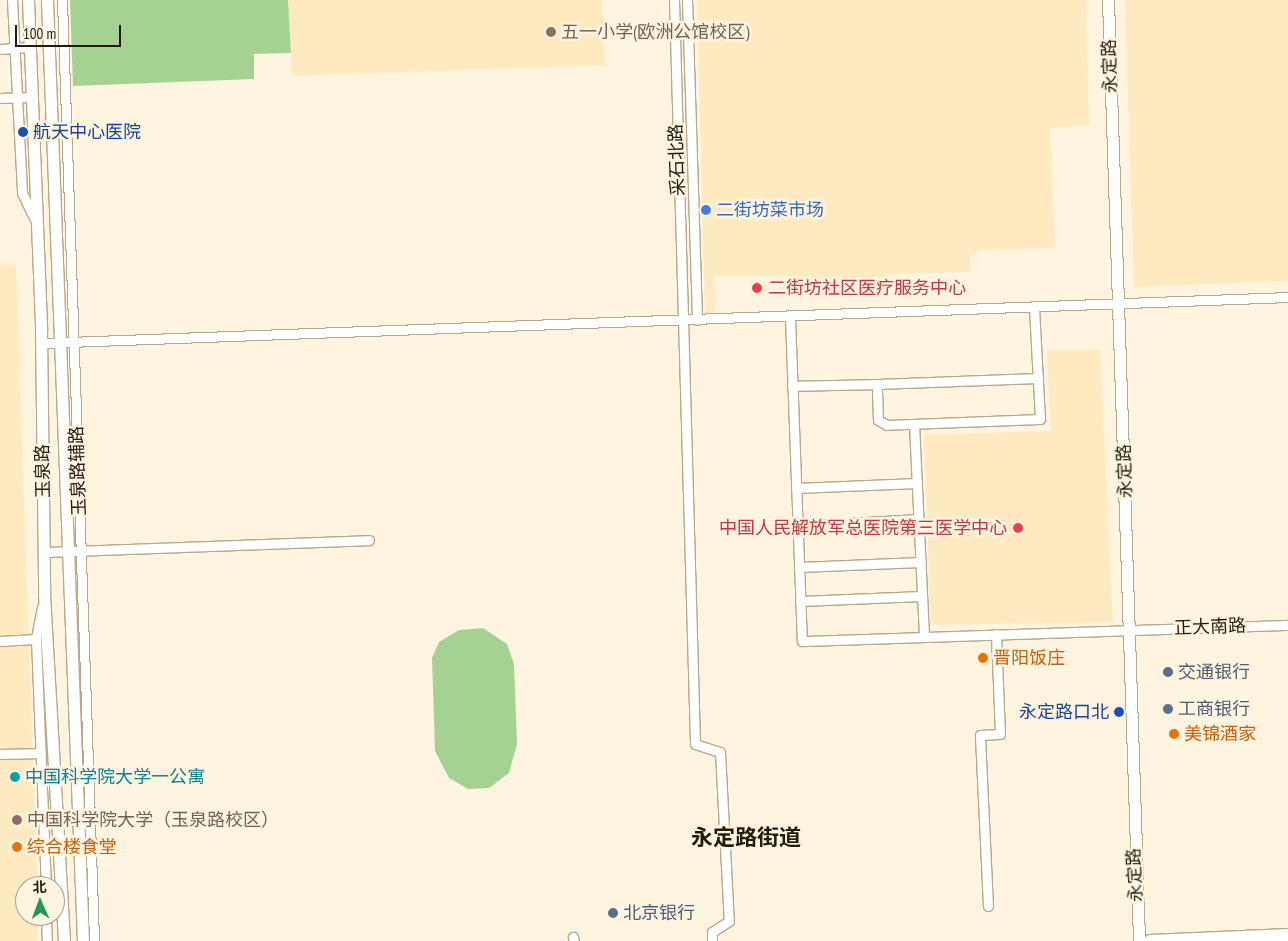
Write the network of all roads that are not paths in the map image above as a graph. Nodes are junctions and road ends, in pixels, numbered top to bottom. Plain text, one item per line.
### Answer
1 (12, 0) edge
2 (28, 0) edge
3 (47, 0) edge
4 (62, 0) edge
5 (674, 0) edge
6 (687, 0) edge
7 (1108, 0) edge
8 (30, 47) junction
9 (13, 48) junction
10 (0, 49) edge
11 (15, 97) junction
12 (31, 97) junction
13 (0, 98) edge
14 (35, 220) junction
15 (1288, 298) edge
16 (1118, 304) junction
17 (1034, 308) junction
18 (57, 316) junction
19 (790, 317) junction
20 (40, 318) junction
21 (697, 320) junction
22 (683, 321) junction
23 (58, 342) junction
24 (73, 342) junction
25 (41, 343) junction
26 (1038, 378) junction
27 (877, 384) junction
28 (792, 386) junction
29 (914, 424) junction
30 (917, 483) junction
31 (796, 488) junction
32 (919, 519) junction
33 (798, 526) junction
34 (369, 540) dead end
35 (44, 552) junction
36 (68, 552) junction
37 (80, 552) junction
38 (921, 562) junction
39 (799, 567) junction
40 (44, 594) junction
41 (922, 596) junction
42 (800, 601) junction
43 (1288, 625) edge
44 (1131, 630) junction
45 (996, 634) junction
46 (924, 637) junction
47 (36, 639) junction
48 (0, 641) edge
49 (41, 753) junction
50 (0, 754) edge
51 (41, 769) junction
52 (57, 802) junction
53 (46, 876) edge
54 (988, 906) dead end
55 (46, 926) edge
56 (1288, 935) edge
57 (95, 940) edge
58 (47, 941) edge
59 (64, 941) edge
60 (83, 941) edge
61 (712, 941) edge
62 (1139, 941) edge
63 (1150, 941) edge

1 - 9 street
2 - 8 main road, 玉泉路
3 - 18 main road, 玉泉路
4 - 24 street, 玉泉路辅路
5 - 22 street, 采石北路
6 - 21 street, 采石北路
7 - 16 main road, 永定路
8 - 9 street
8 - 12 main road, 玉泉路
9 - 10 street
9 - 11 street
11 - 12 street
11 - 13 street
11 - 14 street
12 - 14 main road, 玉泉路
14 - 20 main road, 玉泉路
15 - 16 street
16 - 17 street
16 - 44 main road, 永定路
17 - 19 street
17 - 26 street
18 - 20 main road
18 - 23 main road, 玉泉路
19 - 21 street
19 - 28 street
20 - 25 main road, 玉泉路
21 - 22 street
22 - 24 street
22 - 61 street, 采石北路
23 - 24 street
23 - 25 street
23 - 36 main road, 玉泉路
24 - 37 street, 玉泉路辅路
25 - 35 main road, 玉泉路
26 - 27 street
26 - 29 street
27 - 28 street
27 - 29 street
28 - 31 street
29 - 30 street
30 - 31 street
30 - 32 street
31 - 33 street
32 - 33 street
32 - 38 street
33 - 39 street
34 - 37 street
35 - 36 street
35 - 40 main road, 玉泉路
36 - 37 street
36 - 60 main road, 玉泉路
37 - 57 street, 玉泉路辅路
38 - 39 street
38 - 41 street
39 - 42 street
40 - 47 street
40 - 52 main road, 玉泉路
41 - 42 street
41 - 46 street
42 - 46 street, 正大南路
43 - 44 street, 正大南路
44 - 45 street, 正大南路
44 - 62 main road, 永定路
45 - 46 street, 正大南路
45 - 54 street
47 - 48 street
47 - 49 street
49 - 50 street
49 - 51 street
51 - 52 street
51 - 53 street
52 - 59 main road, 玉泉路
55 - 58 street
56 - 63 highway

